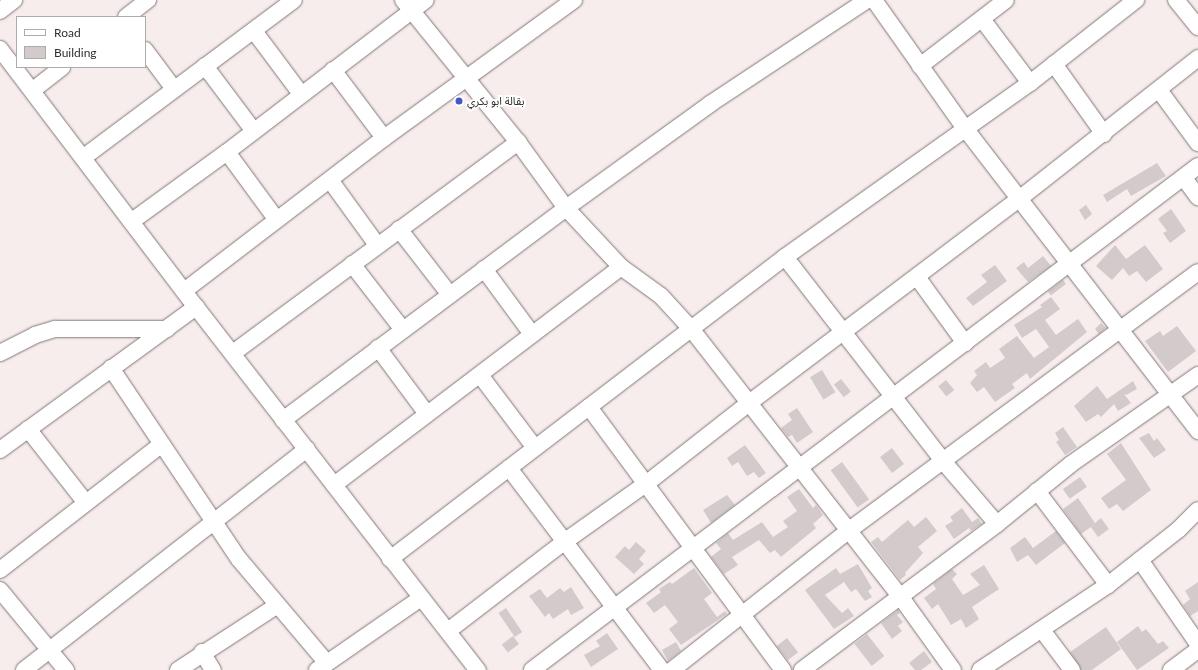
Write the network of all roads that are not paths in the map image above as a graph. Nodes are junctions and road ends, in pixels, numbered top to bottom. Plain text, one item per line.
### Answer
1 (14, 0) edge
2 (148, 0) edge
3 (426, 0) edge
4 (574, 0) edge
5 (867, 0) edge
6 (874, 0) edge
7 (1005, 0) edge
8 (1176, 0) edge
9 (284, 3) edge
10 (1128, 3) edge
11 (407, 5) edge
12 (0, 11) edge
13 (127, 16) edge
14 (982, 19) junction
15 (1198, 26) edge
16 (254, 31) junction
17 (0, 49) edge
18 (146, 51) edge
19 (1198, 58) edge
20 (1054, 64) junction
21 (205, 66) junction
22 (920, 66) junction
23 (61, 68) edge
24 (333, 70) junction
25 (466, 78) junction
26 (1030, 82) junction
27 (174, 89) junction
28 (33, 90) junction
29 (1159, 90) junction
30 (301, 94) junction
31 (964, 127) junction
32 (253, 130) junction
33 (1104, 134) junction
34 (384, 138) junction
35 (518, 142) junction
36 (1198, 143) edge
37 (228, 152) junction
38 (84, 157) junction
39 (1198, 166) edge
40 (1184, 178) junction
41 (330, 180) junction
42 (1198, 197) edge
43 (1020, 199) junction
44 (566, 208) junction
45 (277, 220) junction
46 (132, 221) junction
47 (399, 229) junction
48 (377, 245) junction
49 (785, 257) junction
50 (352, 264) junction
51 (1069, 265) junction
52 (621, 267) junction
53 (484, 269) junction
54 (1198, 272) edge
55 (917, 277) junction
56 (184, 291) junction
57 (450, 295) junction
58 (196, 307) junction
59 (167, 329) junction
60 (403, 330) junction
61 (692, 330) junction
62 (1122, 331) junction
63 (844, 332) junction
64 (532, 334) junction
65 (965, 343) junction
66 (378, 348) junction
67 (0, 353) edge
68 (233, 353) junction
69 (111, 368) junction
70 (480, 374) junction
71 (1198, 375) edge
72 (1171, 396) junction
73 (894, 399) junction
74 (749, 403) junction
75 (589, 408) junction
76 (427, 414) junction
77 (284, 420) junction
78 (28, 429) junction
79 (1198, 431) edge
80 (162, 444) junction
81 (535, 448) junction
82 (306, 449) junction
83 (0, 450) edge
84 (943, 461) junction
85 (799, 466) junction
86 (509, 468) junction
87 (647, 483) junction
88 (334, 485) junction
89 (1037, 491) junction
90 (86, 503) junction
91 (1198, 510) edge
92 (214, 521) junction
93 (997, 524) junction
94 (848, 530) junction
95 (564, 542) junction
96 (693, 547) junction
97 (390, 559) junction
98 (1140, 560) junction
99 (0, 570) edge
100 (1108, 585) junction
101 (0, 590) edge
102 (900, 596) junction
103 (421, 598) junction
104 (276, 606) junction
105 (614, 609) junction
106 (743, 614) junction
107 (1042, 630) junction
108 (448, 631) junction
109 (1198, 644) edge
110 (50, 649) junction
111 (1198, 650) edge
112 (202, 652) junction
113 (322, 667) edge
114 (24, 670) edge
115 (66, 670) edge
116 (178, 670) edge
117 (213, 670) edge
118 (478, 670) edge
119 (532, 670) edge
120 (662, 670) edge
121 (672, 670) edge
122 (783, 670) edge
123 (802, 670) edge
124 (953, 670) edge
125 (980, 670) edge
126 (1072, 670) edge
127 (1171, 670) edge

1 - 12 street
2 - 13 street
3 - 11 street
4 - 25 street
5 - 44 street
6 - 22 street
7 - 14 street
8 - 15 street
9 - 16 street
10 - 20 street
11 - 24 street
11 - 25 street
14 - 22 street
14 - 26 street
16 - 21 street
16 - 30 street
17 - 28 street
18 - 27 street
19 - 29 street
20 - 26 street
20 - 33 street
21 - 27 street
21 - 32 street
22 - 31 street
23 - 28 street
24 - 30 street
24 - 34 street
25 - 34 street
25 - 35 street
26 - 31 street
27 - 38 street
28 - 38 street
29 - 33 street
29 - 36 street
30 - 32 street
31 - 43 street
31 - 49 street
32 - 37 street
33 - 43 street
34 - 41 street
35 - 44 street
35 - 47 street
37 - 45 street
37 - 46 street
38 - 46 street
39 - 40 street
40 - 42 street
40 - 51 street
41 - 45 street
41 - 48 street
43 - 51 street
43 - 55 street
44 - 52 street
44 - 53 street
45 - 56 street
46 - 56 street
47 - 48 street
47 - 57 street
48 - 50 street
49 - 61 street
49 - 63 street
50 - 60 street
50 - 68 street
51 - 62 street
51 - 65 street
52 - 61 street
52 - 64 street
53 - 57 street
53 - 64 street
54 - 62 street
55 - 63 street
55 - 65 street
56 - 58 street
57 - 60 street
58 - 59 street
58 - 68 street
59 - 67 street
59 - 69 street
60 - 66 street
61 - 74 street
61 - 75 street
62 - 72 street
62 - 84 street
63 - 73 street
63 - 74 street
64 - 70 street
65 - 73 street
66 - 76 street
66 - 77 street
68 - 77 street
69 - 78 street
69 - 80 street
70 - 76 street
70 - 81 street
71 - 72 street
72 - 79 street
72 - 89 street
73 - 84 street
73 - 85 street
74 - 85 street
74 - 87 street
75 - 81 street
75 - 87 street
76 - 88 street
77 - 82 street
78 - 83 street
78 - 90 street
80 - 90 street
80 - 92 street
81 - 86 street
82 - 88 street
82 - 92 street
84 - 93 street
84 - 94 street
85 - 94 street
85 - 96 street
86 - 95 street
86 - 97 street
87 - 95 street
87 - 96 street
88 - 97 street
89 - 93 street
89 - 100 street
90 - 99 street
91 - 98 street
92 - 104 street
92 - 110 street
93 - 102 street
94 - 102 street
94 - 106 street
95 - 105 street
95 - 108 street
96 - 105 street
96 - 106 street
97 - 103 street
98 - 100 street
98 - 109 street
100 - 107 street
101 - 110 street
102 - 123 street
102 - 124 street
103 - 108 street
103 - 113 street
104 - 112 street
104 - 113 street
105 - 119 street
105 - 120 street
106 - 121 street
106 - 122 street
107 - 125 street
107 - 126 street
108 - 118 street
110 - 114 street
110 - 115 street
111 - 127 street
112 - 116 street
112 - 117 street

